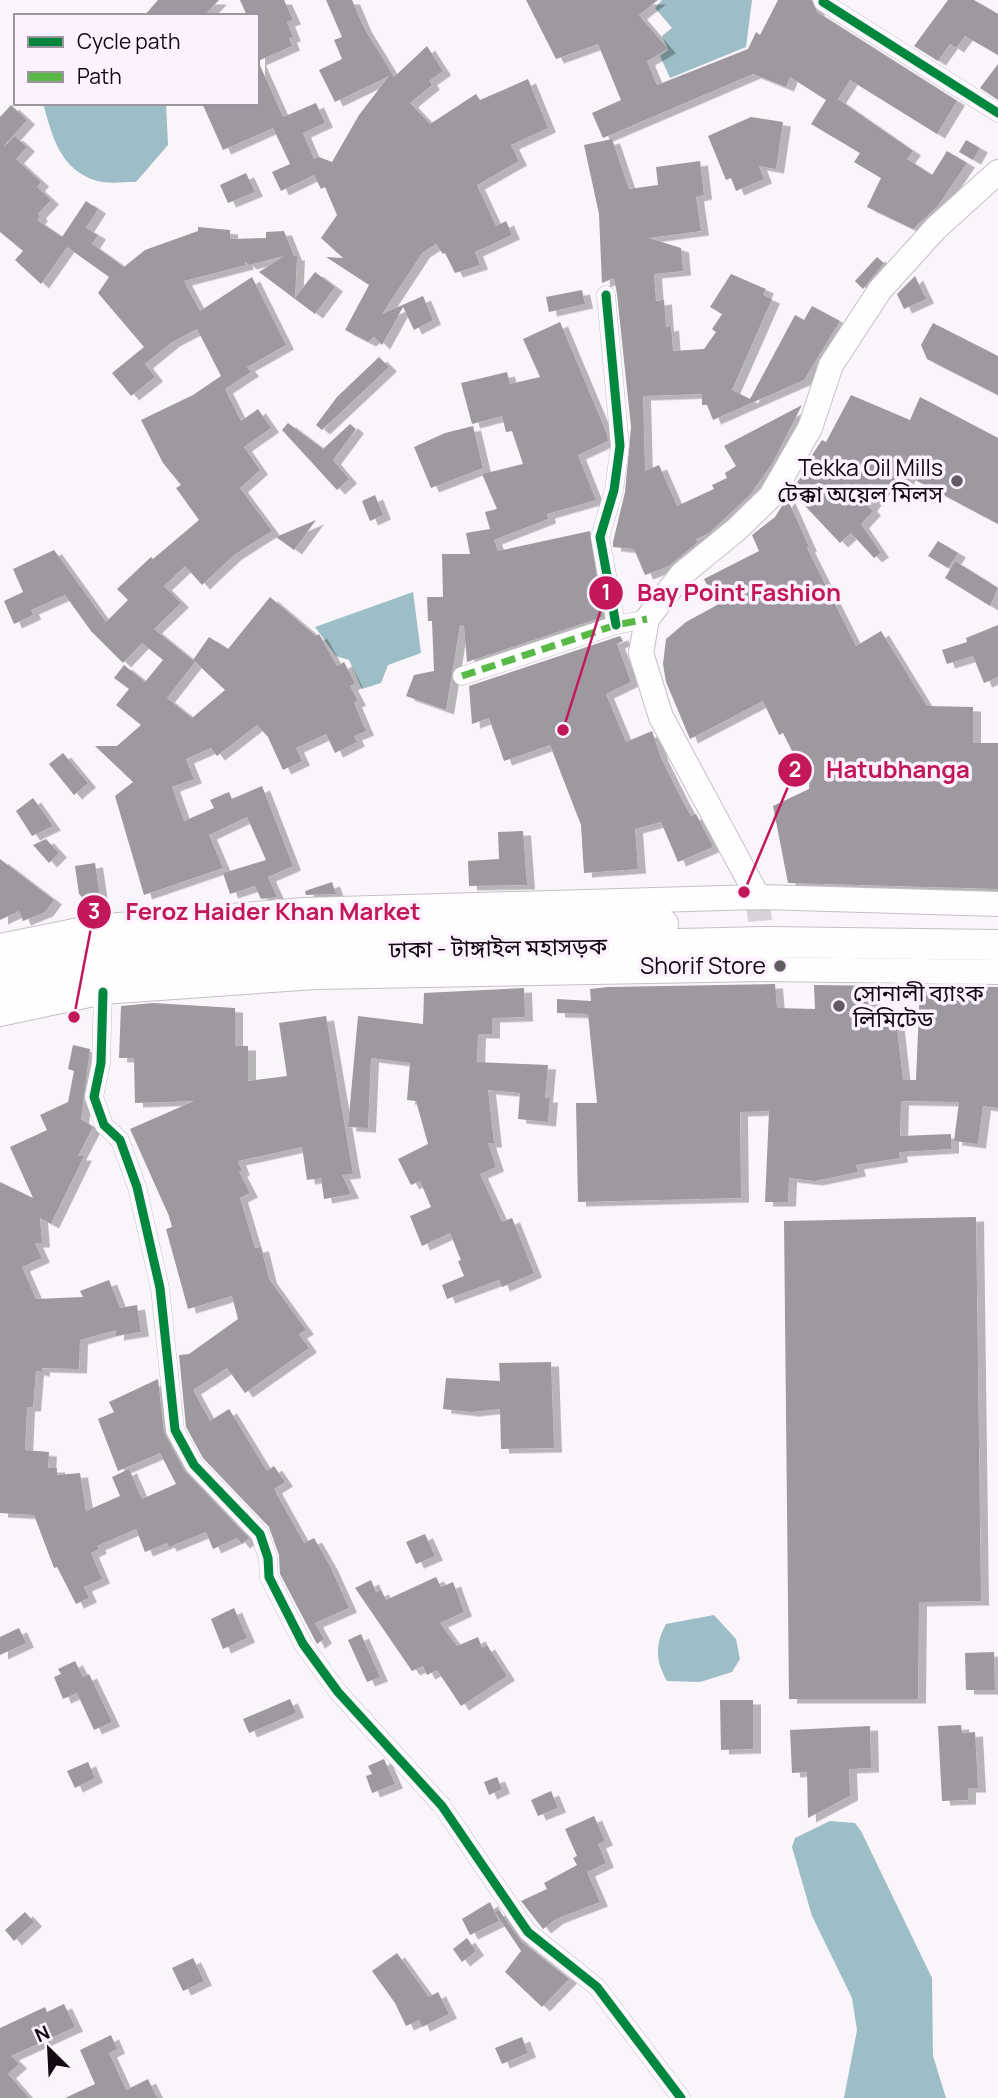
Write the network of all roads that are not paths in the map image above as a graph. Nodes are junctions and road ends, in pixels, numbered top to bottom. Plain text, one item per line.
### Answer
1 (823, 2) dead end
2 (998, 113) edge
3 (998, 172) edge
4 (606, 295) dead end
5 (647, 619) junction
6 (616, 625) junction
7 (462, 676) dead end
8 (758, 897) junction
9 (998, 904) edge
10 (998, 925) edge
11 (998, 945) edge
12 (0, 946) edge
13 (0, 963) edge
14 (998, 972) edge
15 (0, 989) edge
16 (103, 992) junction
17 (0, 1014) edge
18 (681, 2098) edge

1 - 2 street
3 - 5 main road
4 - 6 street
5 - 6 street
5 - 8 main road
6 - 7 street
8 - 9 main road
8 - 12 main road
10 - 13 highway, ঢাকা - টাঙ্গাইল মহাসড়ক
11 - 15 highway, ঢাকা - টাঙ্গাইল মহাসড়ক
14 - 16 main road
16 - 17 main road
16 - 18 street

